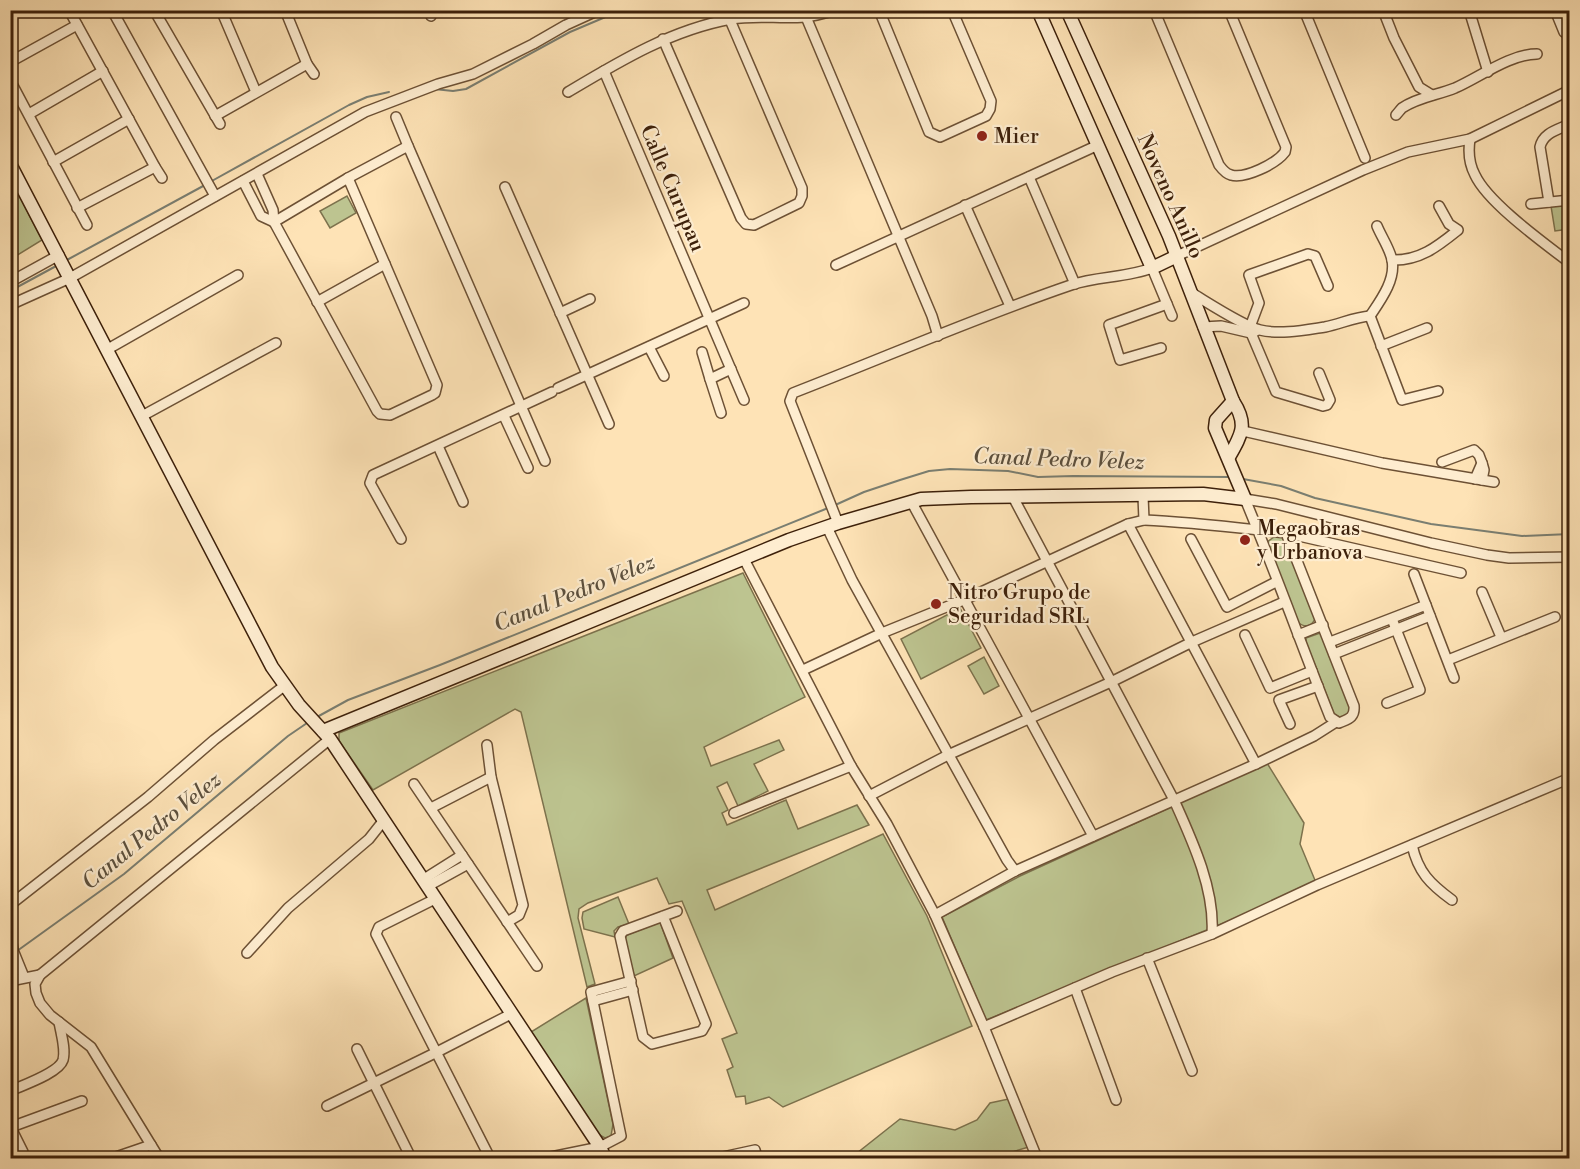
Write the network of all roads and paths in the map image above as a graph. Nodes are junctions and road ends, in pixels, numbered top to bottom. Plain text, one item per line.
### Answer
1 (69, 10) edge
2 (112, 10) edge
3 (154, 10) edge
4 (221, 10) edge
5 (285, 10) edge
6 (599, 10) edge
7 (836, 10) edge
8 (879, 10) edge
9 (952, 10) edge
10 (1038, 10) edge
11 (1066, 10) edge
12 (1154, 10) edge
13 (1229, 10) edge
14 (1304, 10) edge
15 (1383, 10) edge
16 (1469, 10) edge
17 (1555, 10) edge
18 (806, 17) junction
19 (730, 20) junction
20 (78, 25) junction
21 (1569, 36) edge
22 (663, 39) junction
23 (1537, 54) dead end
24 (10, 62) edge
25 (307, 64) junction
26 (103, 71) junction
27 (604, 71) junction
28 (1488, 72) junction
29 (314, 75) dead end
30 (10, 80) edge
31 (1569, 90) edge
32 (256, 92) junction
33 (568, 92) dead end
34 (1432, 95) junction
35 (29, 114) junction
36 (1396, 115) dead end
37 (396, 117) dead end
38 (129, 119) junction
39 (1569, 124) edge
40 (1470, 139) junction
41 (408, 146) junction
42 (1096, 146) junction
43 (1365, 159) dead end
44 (53, 162) junction
45 (10, 164) edge
46 (155, 167) junction
47 (257, 174) junction
48 (1029, 177) junction
49 (162, 178) dead end
50 (348, 178) junction
51 (243, 181) junction
52 (505, 187) dead end
53 (210, 188) junction
54 (1569, 200) edge
55 (1549, 202) junction
56 (1531, 204) dead end
57 (965, 205) junction
58 (1439, 206) dead end
59 (77, 208) junction
60 (274, 222) junction
61 (87, 225) dead end
62 (1377, 226) dead end
63 (898, 237) junction
64 (1177, 256) junction
65 (1392, 260) junction
66 (1569, 263) edge
67 (385, 264) junction
68 (64, 265) junction
69 (836, 265) dead end
70 (1152, 268) junction
71 (237, 275) dead end
72 (10, 282) edge
73 (1075, 284) junction
74 (1328, 286) dead end
75 (1190, 292) junction
76 (590, 299) dead end
77 (317, 302) junction
78 (744, 303) dead end
79 (1167, 304) junction
80 (10, 305) edge
81 (1010, 306) junction
82 (560, 313) junction
83 (1172, 316) dead end
84 (1370, 316) junction
85 (710, 318) junction
86 (1203, 327) junction
87 (1427, 328) dead end
88 (1253, 330) junction
89 (938, 336) junction
90 (276, 343) dead end
91 (1381, 346) junction
92 (649, 347) junction
93 (1161, 348) dead end
94 (108, 349) junction
95 (702, 352) dead end
96 (731, 369) junction
97 (1319, 373) dead end
98 (588, 376) junction
99 (664, 376) dead end
100 (710, 379) junction
101 (1438, 391) dead end
102 (744, 400) dead end
103 (1233, 401) junction
104 (521, 407) junction
105 (721, 413) dead end
106 (142, 416) junction
107 (504, 416) junction
108 (609, 424) dead end
109 (1243, 431) junction
110 (438, 446) junction
111 (545, 461) dead end
112 (1231, 462) junction
113 (1442, 462) dead end
114 (528, 468) dead end
115 (1479, 480) junction
116 (1494, 482) dead end
117 (1242, 493) junction
118 (1143, 496) junction
119 (1013, 497) junction
120 (911, 501) junction
121 (464, 502) dead end
122 (1144, 520) junction
123 (833, 522) junction
124 (1128, 524) junction
125 (1258, 530) junction
126 (1286, 533) junction
127 (400, 539) dead end
128 (1191, 539) dead end
129 (1569, 557) edge
130 (744, 559) junction
131 (1047, 562) junction
132 (1461, 573) dead end
133 (1414, 574) dead end
134 (1276, 582) junction
135 (1482, 592) dead end
136 (966, 599) junction
137 (1284, 602) junction
138 (1426, 605) junction
139 (1430, 616) junction
140 (1555, 617) dead end
141 (1392, 619) junction
142 (1323, 626) junction
143 (1396, 630) junction
144 (882, 633) junction
145 (1245, 635) dead end
146 (1298, 635) junction
147 (1501, 637) junction
148 (1192, 642) junction
149 (1329, 642) junction
150 (1334, 654) junction
151 (1448, 660) junction
152 (803, 670) junction
153 (1312, 672) junction
154 (1454, 678) dead end
155 (1111, 682) junction
156 (284, 686) junction
157 (1318, 686) junction
158 (1387, 703) dead end
159 (1029, 717) junction
160 (1336, 722) junction
161 (1290, 724) dead end
162 (323, 732) junction
163 (487, 745) dead end
164 (948, 755) junction
165 (1256, 764) junction
166 (851, 766) junction
167 (490, 777) junction
168 (1569, 778) edge
169 (414, 784) dead end
170 (869, 796) junction
171 (1174, 800) junction
172 (431, 808) junction
173 (734, 813) dead end
174 (384, 820) junction
175 (1093, 836) junction
176 (1412, 845) junction
177 (462, 855) junction
178 (468, 864) junction
179 (1015, 871) junction
180 (426, 883) junction
181 (435, 899) junction
182 (1452, 900) dead end
183 (10, 905) edge
184 (677, 911) dead end
185 (935, 915) junction
186 (663, 916) junction
187 (507, 922) junction
188 (10, 929) edge
189 (1212, 934) junction
190 (247, 953) dead end
191 (1147, 958) junction
192 (537, 966) dead end
193 (22, 972) junction
194 (40, 975) junction
195 (10, 981) edge
196 (632, 986) junction
197 (1075, 988) junction
198 (511, 1014) junction
199 (59, 1022) junction
200 (984, 1027) junction
201 (77, 1036) junction
202 (63, 1048) junction
203 (357, 1048) dead end
204 (438, 1053) junction
205 (1192, 1071) dead end
206 (374, 1083) junction
207 (10, 1090) edge
208 (1116, 1100) dead end
209 (82, 1101) dead end
210 (327, 1106) dead end
211 (11, 1126) edge
212 (151, 1145) junction
213 (23, 1152) dead end
214 (602, 1153) edge
215 (113, 1158) edge
216 (159, 1158) edge
217 (411, 1158) edge
218 (490, 1158) edge
219 (546, 1158) edge
220 (718, 1158) edge
221 (757, 1158) edge
222 (1037, 1158) edge

1 - 20 street
2 - 53 street
3 - 32 street
4 - 32 street
5 - 25 street
6 - 47 street
7 - 18 street
8 - 9 street
10 - 42 street
11 - 64 street, Noveno Anillo
12 - 13 street
14 - 43 street
15 - 34 street
16 - 28 street
17 - 21 street
18 - 19 street
18 - 63 street
19 - 22 street
19 - 22 street
20 - 24 street
20 - 26 street
22 - 27 street
23 - 28 street
25 - 29 street
25 - 32 street
26 - 35 street
26 - 38 street
27 - 33 street
27 - 85 street, Calle Curupau
28 - 34 street
30 - 35 street
31 - 40 street
34 - 36 street
35 - 44 street
37 - 41 street
38 - 44 street
38 - 46 street
39 - 55 street
40 - 64 street
40 - 66 street
41 - 50 street
41 - 104 street
42 - 48 street
42 - 70 street
44 - 59 street
45 - 68 street
46 - 49 street
46 - 59 street
47 - 51 street
47 - 60 street
48 - 57 street
48 - 73 street
50 - 60 street
50 - 67 street
51 - 53 street
51 - 60 street
52 - 82 street
53 - 68 street
54 - 55 street
55 - 56 street
57 - 63 street
57 - 81 street
58 - 65 street
59 - 61 street
60 - 77 street
62 - 65 street
63 - 69 street
63 - 89 street
64 - 70 street
64 - 75 street, Noveno Anillo
65 - 84 street
67 - 77 street
67 - 77 street
68 - 72 street
68 - 80 street
68 - 94 street
70 - 73 street
70 - 79 street
71 - 94 street
73 - 81 street
74 - 88 street
75 - 86 street, Noveno Anillo
75 - 88 street
76 - 82 street
78 - 85 street
79 - 83 street
79 - 93 street
81 - 89 street
82 - 98 street
84 - 88 street
84 - 91 street
85 - 92 street
85 - 96 street, Calle Curupau
86 - 88 street
86 - 103 street, Noveno Anillo
87 - 91 street
88 - 97 street
89 - 123 street
90 - 106 street
91 - 101 street
92 - 98 street
92 - 99 street
94 - 106 street
95 - 100 street
96 - 100 street
96 - 102 street, Calle Curupau
98 - 104 street
98 - 108 street
100 - 105 street
103 - 109 street, Noveno Anillo
103 - 112 street
104 - 107 street
104 - 111 street
106 - 156 street
107 - 110 street
107 - 114 street
109 - 112 street
109 - 115 street
110 - 121 street
110 - 127 street
112 - 117 street
113 - 115 street
115 - 116 street
117 - 118 street
117 - 125 street
117 - 129 street
118 - 119 street
118 - 122 street
119 - 120 street
119 - 131 street
120 - 123 street
120 - 136 street
122 - 124 street
122 - 125 street
123 - 130 street
123 - 144 street
124 - 131 street
124 - 148 street
125 - 126 street
125 - 134 street
126 - 132 street
126 - 142 street
128 - 134 street
130 - 152 street
130 - 162 street
131 - 136 street
131 - 155 street
133 - 138 street
134 - 137 street
135 - 147 street
136 - 144 street
136 - 159 street
137 - 146 street
137 - 148 street
138 - 139 street
138 - 141 street
139 - 143 street
139 - 151 street
140 - 147 street
141 - 143 street
141 - 149 street
142 - 146 street
142 - 149 street
143 - 150 street
143 - 158 street
144 - 152 street
144 - 164 street
145 - 153 street
146 - 153 street
147 - 151 street
148 - 155 street
148 - 165 street
149 - 150 street
150 - 160 street
151 - 154 street
152 - 166 street
153 - 157 street
155 - 159 street
155 - 171 street
156 - 162 street
156 - 183 street
157 - 160 street
157 - 161 street
159 - 164 street
159 - 175 street
160 - 165 street
162 - 174 street
162 - 194 street
163 - 167 street
164 - 170 street
164 - 179 street
165 - 171 street
166 - 170 street
166 - 173 street
167 - 172 street
167 - 187 street
168 - 176 street
169 - 172 street
170 - 185 street
171 - 175 street
171 - 189 street
172 - 177 street
174 - 180 street
174 - 190 street
175 - 179 street
176 - 182 street
176 - 189 street
177 - 178 street
177 - 180 street
178 - 180 street
178 - 187 street
179 - 185 street
180 - 181 street
181 - 198 street
181 - 204 street
184 - 186 street
185 - 200 street
186 - 196 street
186 - 196 street
187 - 192 street
188 - 193 street
189 - 191 street
191 - 197 street
191 - 205 street
193 - 194 street
193 - 195 street
194 - 199 street
196 - 214 street
197 - 200 street
197 - 208 street
198 - 204 street
198 - 214 street
199 - 201 street
199 - 202 street
200 - 222 street
201 - 202 street
201 - 212 street
202 - 207 street
203 - 206 street
204 - 206 street
204 - 218 street
206 - 210 street
206 - 217 street
209 - 211 street
211 - 213 street
212 - 215 street
212 - 216 street
214 - 219 street
220 - 221 street

